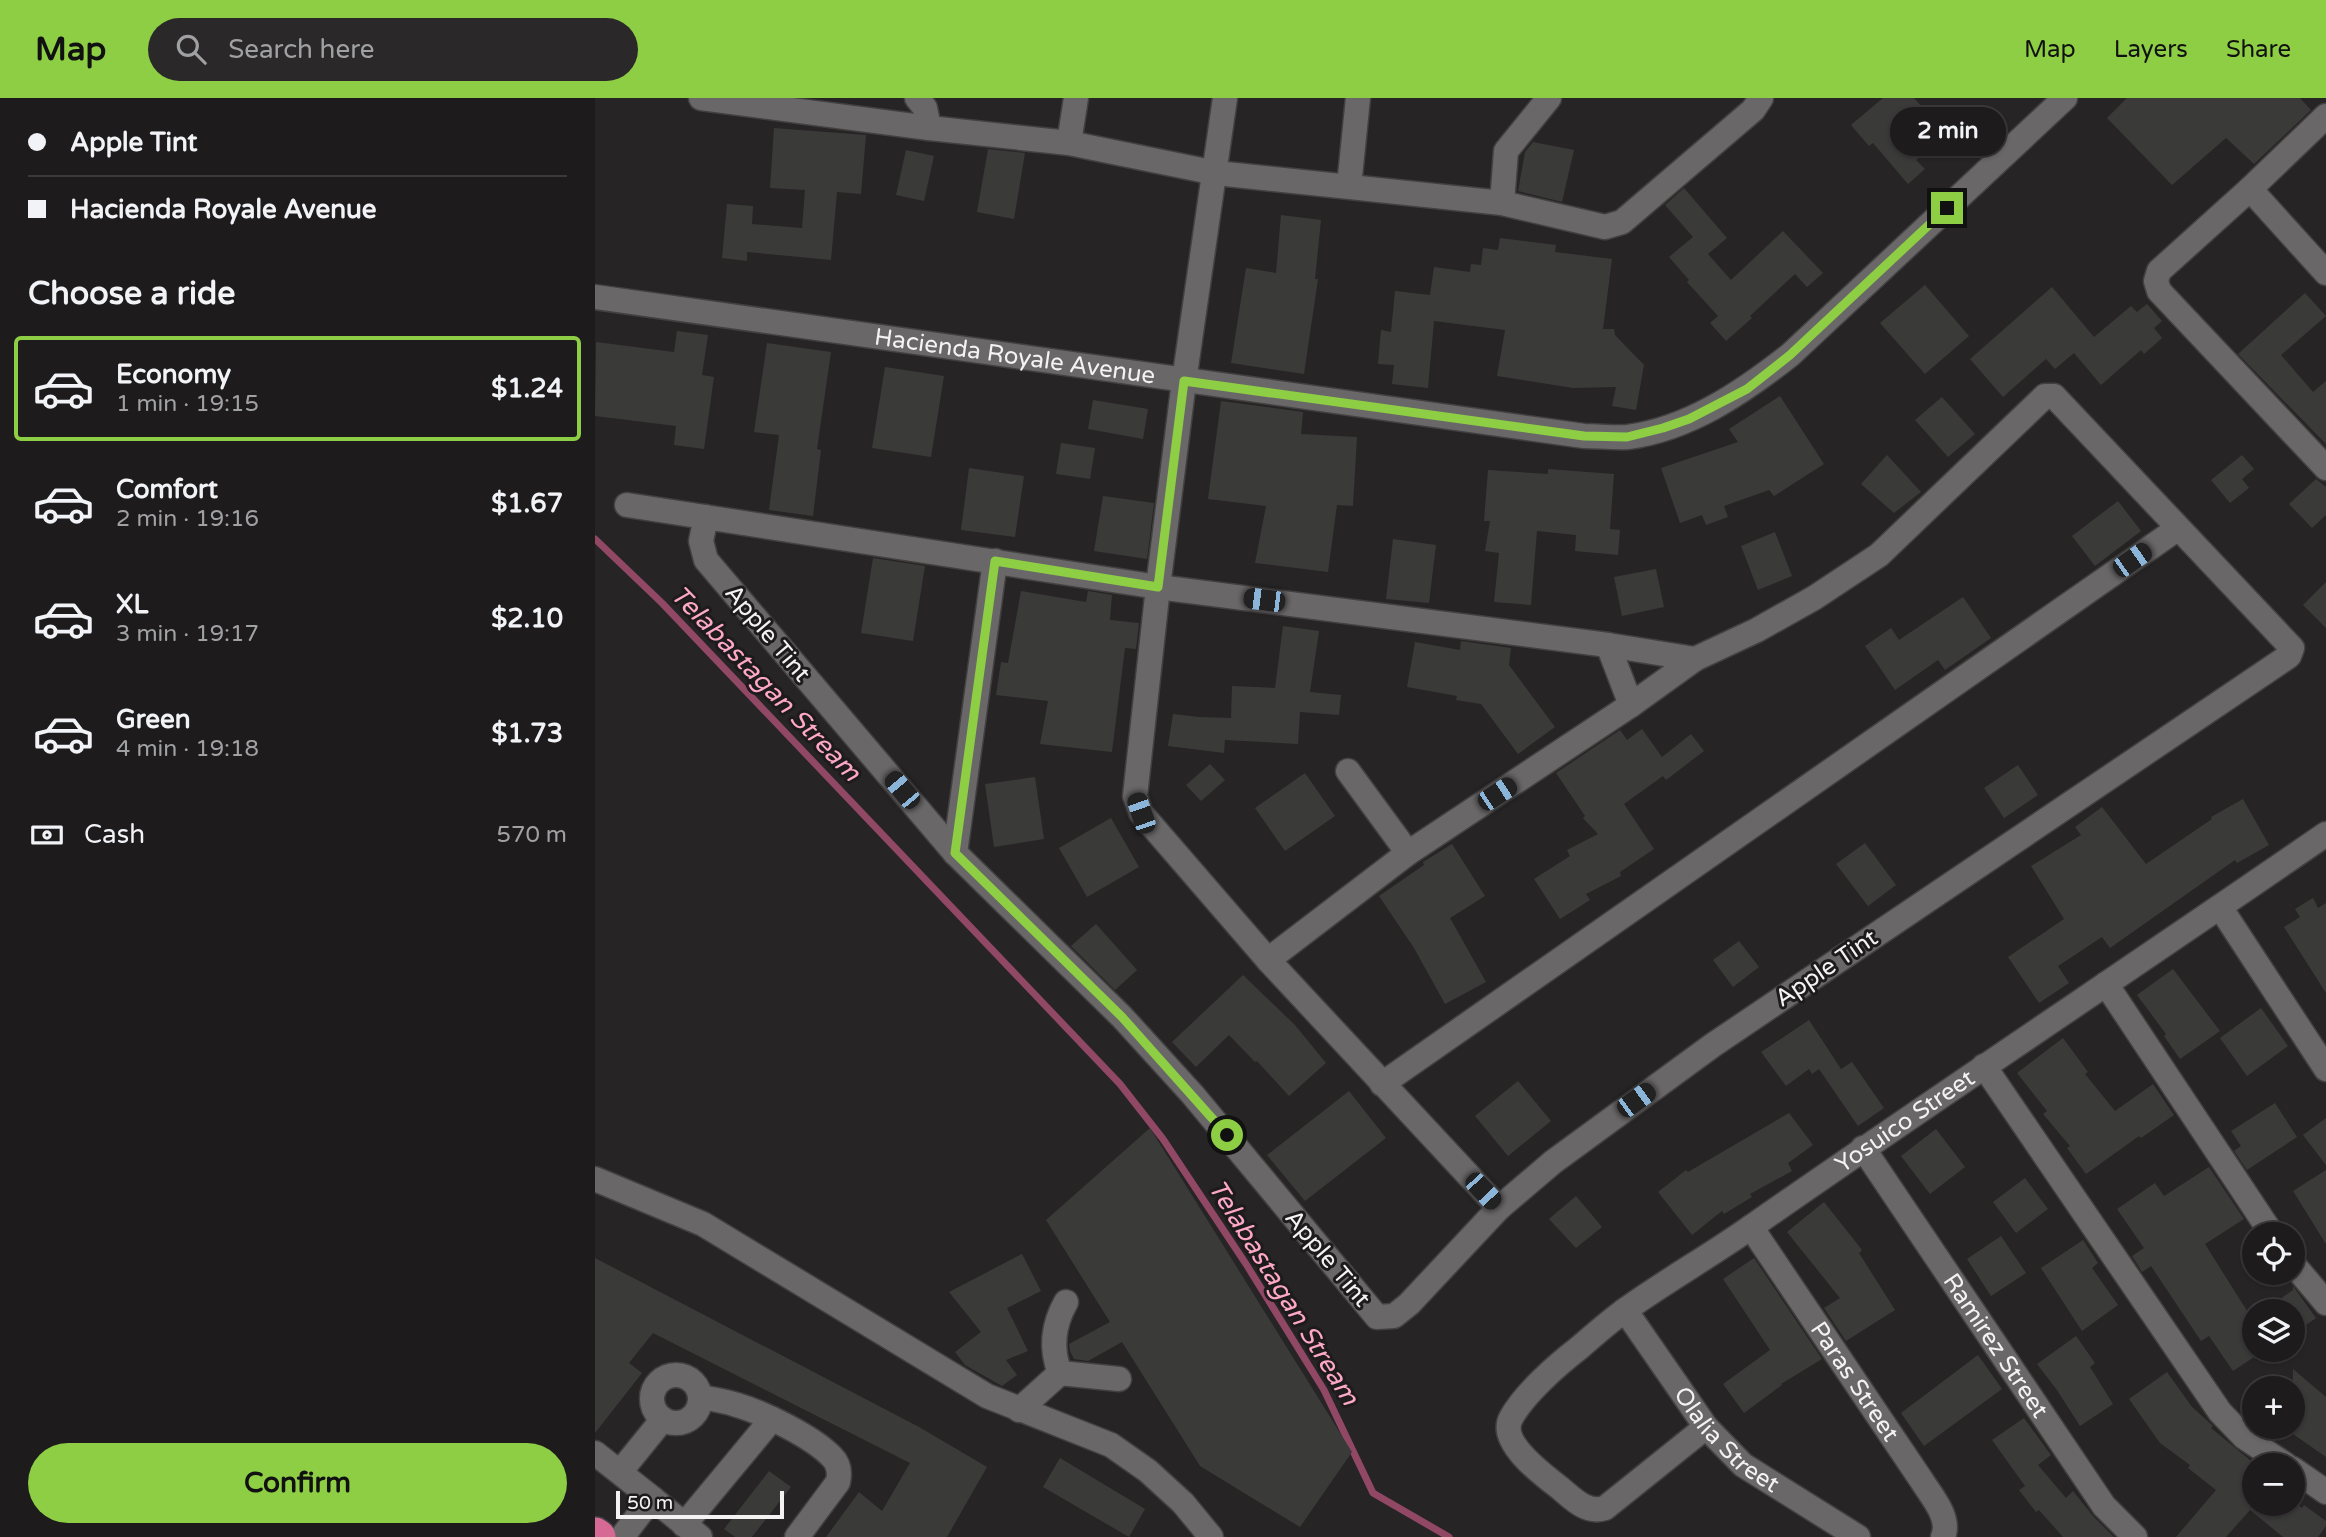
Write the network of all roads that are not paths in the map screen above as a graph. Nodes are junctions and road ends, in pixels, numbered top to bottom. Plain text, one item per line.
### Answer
1 (701, 98) edge
2 (917, 98) edge
3 (1076, 98) edge
4 (1225, 98) edge
5 (1358, 98) edge
6 (1549, 98) edge
7 (1761, 98) edge
8 (2065, 98) edge
9 (2326, 116) edge
10 (929, 128) junction
11 (1069, 143) junction
12 (1216, 173) junction
13 (1349, 186) junction
14 (2250, 189) junction
15 (1502, 202) junction
16 (2326, 272) edge
17 (595, 297) edge
18 (1184, 381) junction
19 (2326, 468) edge
20 (627, 505) dead end
21 (706, 517) junction
22 (2177, 529) junction
23 (995, 561) junction
24 (1158, 587) junction
25 (1608, 645) junction
26 (1695, 659) junction
27 (1631, 705) junction
28 (1348, 771) dead end
29 (2326, 834) edge
30 (955, 853) junction
31 (1408, 853) junction
32 (2220, 906) junction
33 (1268, 960) junction
34 (2106, 984) junction
35 (1984, 1066) junction
36 (2326, 1069) edge
37 (1382, 1084) junction
38 (1863, 1148) junction
39 (595, 1180) edge
40 (1499, 1208) junction
41 (2264, 1222) edge
42 (1751, 1227) junction
43 (2305, 1278) edge
44 (1066, 1302) dead end
45 (2326, 1303) edge
46 (1625, 1310) junction
47 (1060, 1373) junction
48 (1119, 1379) dead end
49 (700, 1398) junction
50 (1019, 1409) junction
51 (663, 1419) junction
52 (772, 1419) junction
53 (1706, 1427) junction
54 (595, 1453) edge
55 (2267, 1453) edge
56 (620, 1472) junction
57 (2305, 1477) edge
58 (2326, 1492) edge
59 (652, 1498) junction
60 (692, 1531) edge
61 (622, 1537) edge
62 (797, 1537) edge
63 (1211, 1537) edge
64 (1859, 1537) edge
65 (1943, 1537) edge
66 (2135, 1537) edge

1 - 10 street
2 - 10 street
3 - 11 street
4 - 12 street
5 - 13 street
6 - 15 street
7 - 15 street
8 - 18 street, Hacienda Royale Avenue
9 - 14 street
10 - 11 street
11 - 12 street
12 - 13 street
12 - 18 street
13 - 15 street
14 - 16 street
14 - 19 street
17 - 18 street, Hacienda Royale Avenue
18 - 24 street
20 - 21 street
21 - 23 street
21 - 30 street, Apple Tint
22 - 26 street
22 - 37 street
22 - 40 street, Apple Tint
23 - 24 street
23 - 30 street
24 - 25 street
24 - 33 street
25 - 26 street
25 - 27 street
26 - 27 street
27 - 31 street
28 - 31 street
29 - 32 street, Yosuico Street
30 - 40 street, Apple Tint
31 - 33 street
32 - 34 street, Yosuico Street
32 - 36 street
33 - 37 street
34 - 35 street, Yosuico Street
34 - 41 street
35 - 38 street, Yosuico Street
35 - 55 street
37 - 40 street
38 - 42 street, Yosuico Street
38 - 66 street, Ramirez Street
39 - 50 street
42 - 46 street, Yosuico Street
42 - 65 street, Paras Street
43 - 45 street
44 - 47 street
46 - 53 street, Olalia Street
46 - 53 street, Yosuico Street
47 - 48 street
47 - 50 street
49 - 51 street
49 - 51 street
49 - 52 street
50 - 63 street
51 - 56 street
52 - 60 street
52 - 62 street
53 - 64 street, Olalia Street
54 - 56 street
56 - 59 street
57 - 58 street
59 - 60 street
59 - 61 street

